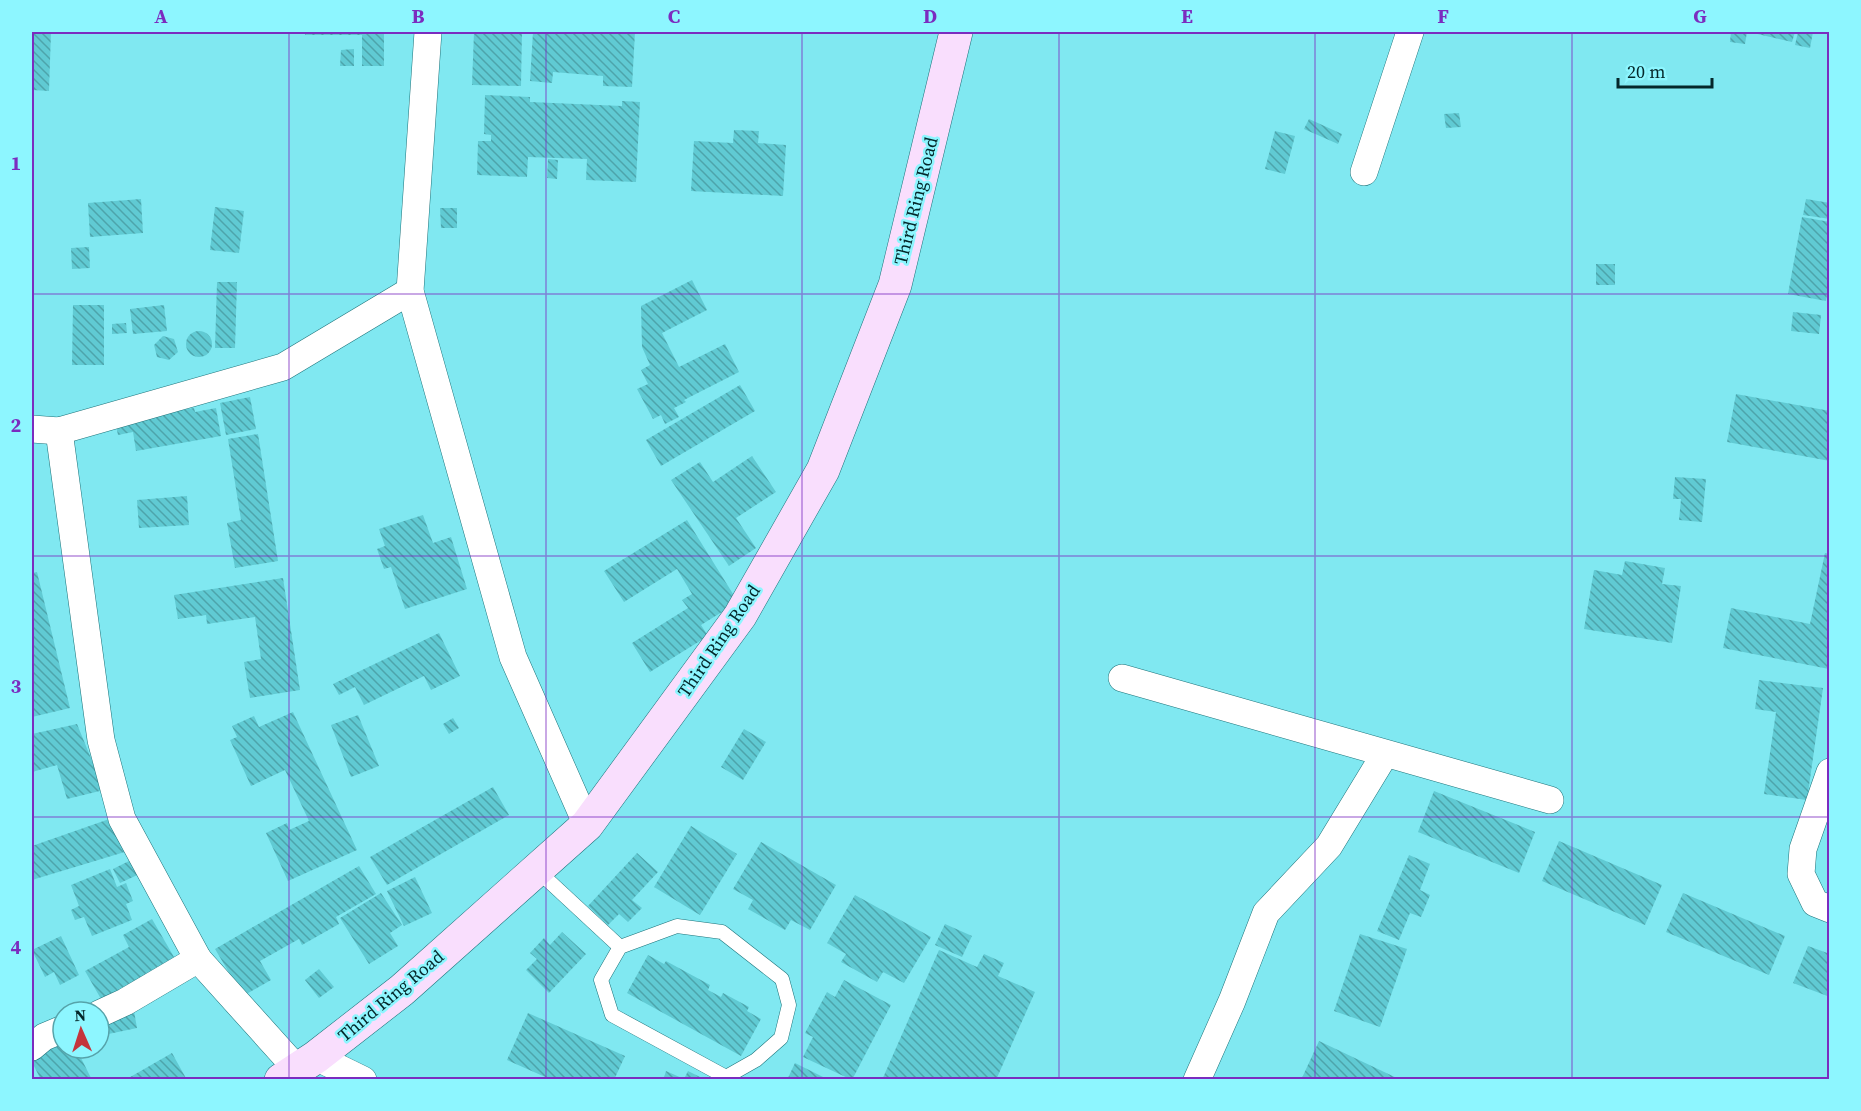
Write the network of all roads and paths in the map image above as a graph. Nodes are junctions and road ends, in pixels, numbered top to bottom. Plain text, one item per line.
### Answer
1 (428, 32) edge
2 (956, 32) edge
3 (1410, 32) edge
4 (1364, 172) dead end
5 (410, 291) junction
6 (32, 429) edge
7 (59, 431) junction
8 (1122, 678) dead end
9 (1385, 754) junction
10 (1830, 772) edge
11 (1550, 800) dead end
12 (587, 825) junction
13 (537, 870) junction
14 (1830, 909) edge
15 (620, 947) junction
16 (198, 959) junction
17 (111, 1008) edge
18 (51, 1035) edge
19 (32, 1047) edge
20 (298, 1069) edge
21 (363, 1080) edge
22 (1197, 1080) edge

1 - 5 street
2 - 12 street, Third Ring Road
3 - 4 street
5 - 7 street
5 - 12 street
6 - 7 street
7 - 16 street
8 - 9 street
9 - 11 street
9 - 22 street
10 - 14 street
12 - 13 street, Third Ring Road
13 - 15 lane
13 - 20 street, Third Ring Road
15 - 15 lane
16 - 17 street
16 - 20 street
18 - 19 street
20 - 21 street

